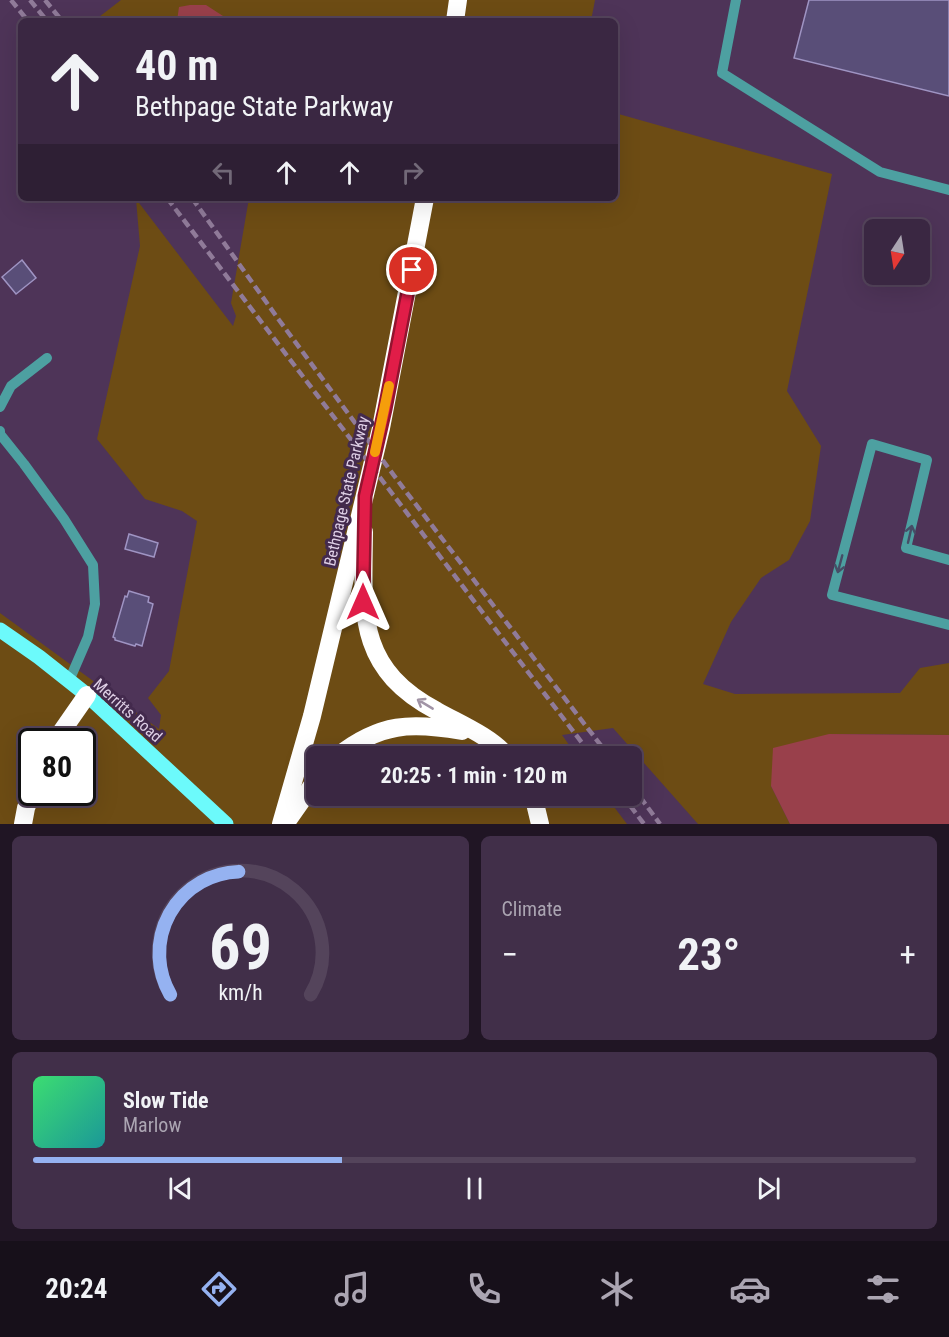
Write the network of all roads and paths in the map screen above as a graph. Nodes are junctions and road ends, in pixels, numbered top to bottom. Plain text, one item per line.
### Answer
1 (458, 0) edge
2 (736, 0) edge
3 (455, 18) edge
4 (949, 190) edge
5 (424, 201) edge
6 (47, 358) dead end
7 (0, 406) edge
8 (0, 431) edge
9 (365, 496) junction
10 (949, 560) edge
11 (949, 625) edge
12 (0, 630) edge
13 (69, 681) junction
14 (87, 695) junction
15 (64, 728) edge
16 (476, 733) junction
17 (350, 746) edge
18 (496, 746) edge
19 (306, 793) edge
20 (27, 806) edge
21 (536, 806) edge
22 (23, 824) edge
23 (226, 824) edge
24 (283, 824) edge
25 (540, 824) edge

1 - 3 highway
2 - 4 lane
5 - 9 highway, Bethpage State Parkway
6 - 7 lane
8 - 13 lane
16 -> 9 highway
9 - 24 highway, Bethpage State Parkway
10 -> 11 lane
12 - 13 main road, Merritts Road
13 - 14 main road, Merritts Road
14 - 15 highway
14 - 23 main road, Merritts Road
16 - 17 highway
16 - 18 highway
19 - 24 highway
20 - 22 highway
21 - 25 highway

